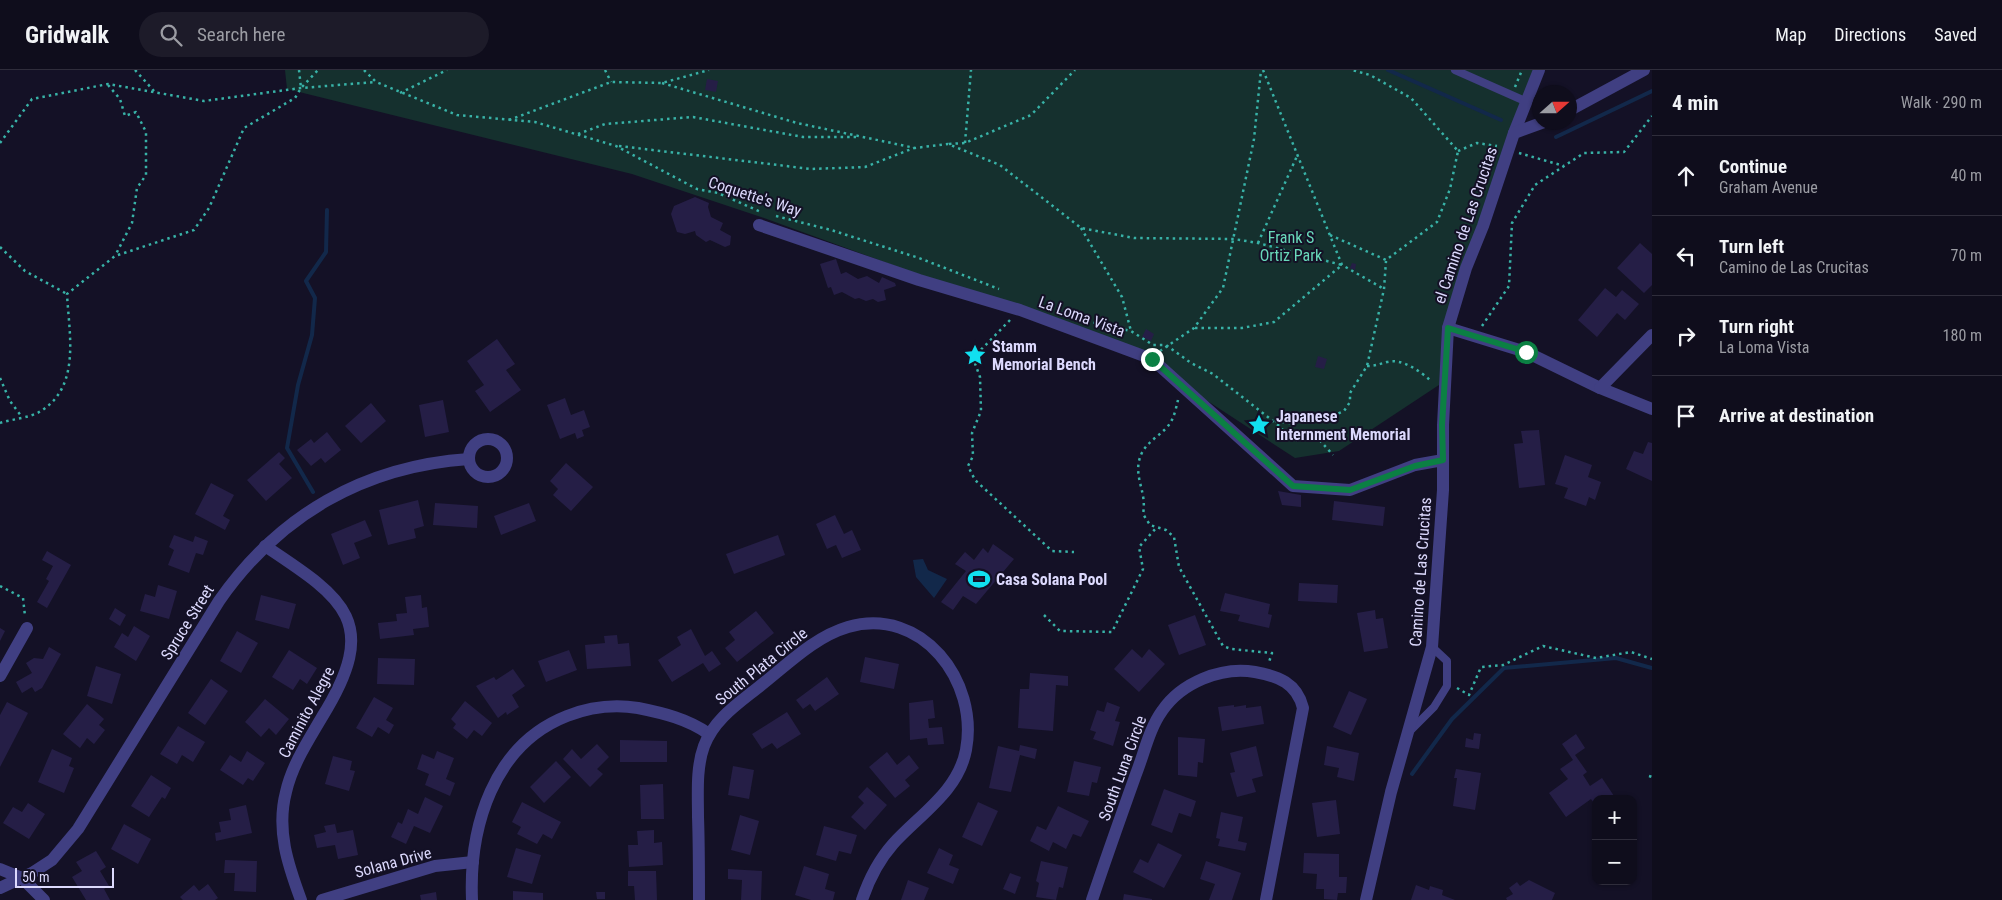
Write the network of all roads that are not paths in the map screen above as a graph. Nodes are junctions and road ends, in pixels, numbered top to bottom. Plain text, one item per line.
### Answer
1 (1455, 70) edge
2 (1539, 70) edge
3 (1644, 70) edge
4 (1525, 101) junction
5 (1577, 106) edge
6 (1532, 126) edge
7 (1514, 133) junction
8 (758, 225) dead end
9 (1448, 328) junction
10 (1652, 335) edge
11 (1600, 388) junction
12 (1652, 409) edge
13 (469, 459) dead end
14 (1443, 460) junction
15 (265, 546) junction
16 (27, 628) road end
17 (1432, 647) junction
18 (0, 676) edge
19 (709, 734) junction
20 (1407, 734) junction
21 (473, 862) junction
22 (0, 869) edge
23 (22, 878) junction
24 (0, 888) edge
25 (44, 900) edge
26 (301, 900) edge
27 (322, 900) edge
28 (472, 900) edge
29 (699, 900) edge
30 (862, 900) edge
31 (1092, 900) edge
32 (1266, 900) edge
33 (1366, 900) edge

1 - 4 lane
2 - 4 street, el Camino de Las Crucitas
3 - 5 street
4 - 7 street, el Camino de Las Crucitas
6 - 7 street
7 - 9 street, el Camino de Las Crucitas
8 - 14 street, La Loma Vista
9 - 11 street
9 - 14 street, Camino de Las Crucitas
10 - 11 street
11 - 12 street
13 - 15 street, Spruce Street
14 - 17 street, Camino de Las Crucitas
15 - 23 street, Spruce Street
15 - 26 street, Caminito Alegre
16 - 18 street
17 - 20 street, Camino de Las Crucitas
17 - 20 lane
19 - 21 street
19 - 29 street, South Plata Circle
19 - 30 street, South Plata Circle
20 - 33 street, Camino de Las Crucitas
21 - 27 street, Solana Drive
21 - 28 street
22 - 23 street
23 - 24 street, Spruce Street
23 - 25 street
31 - 32 street, South Luna Circle

